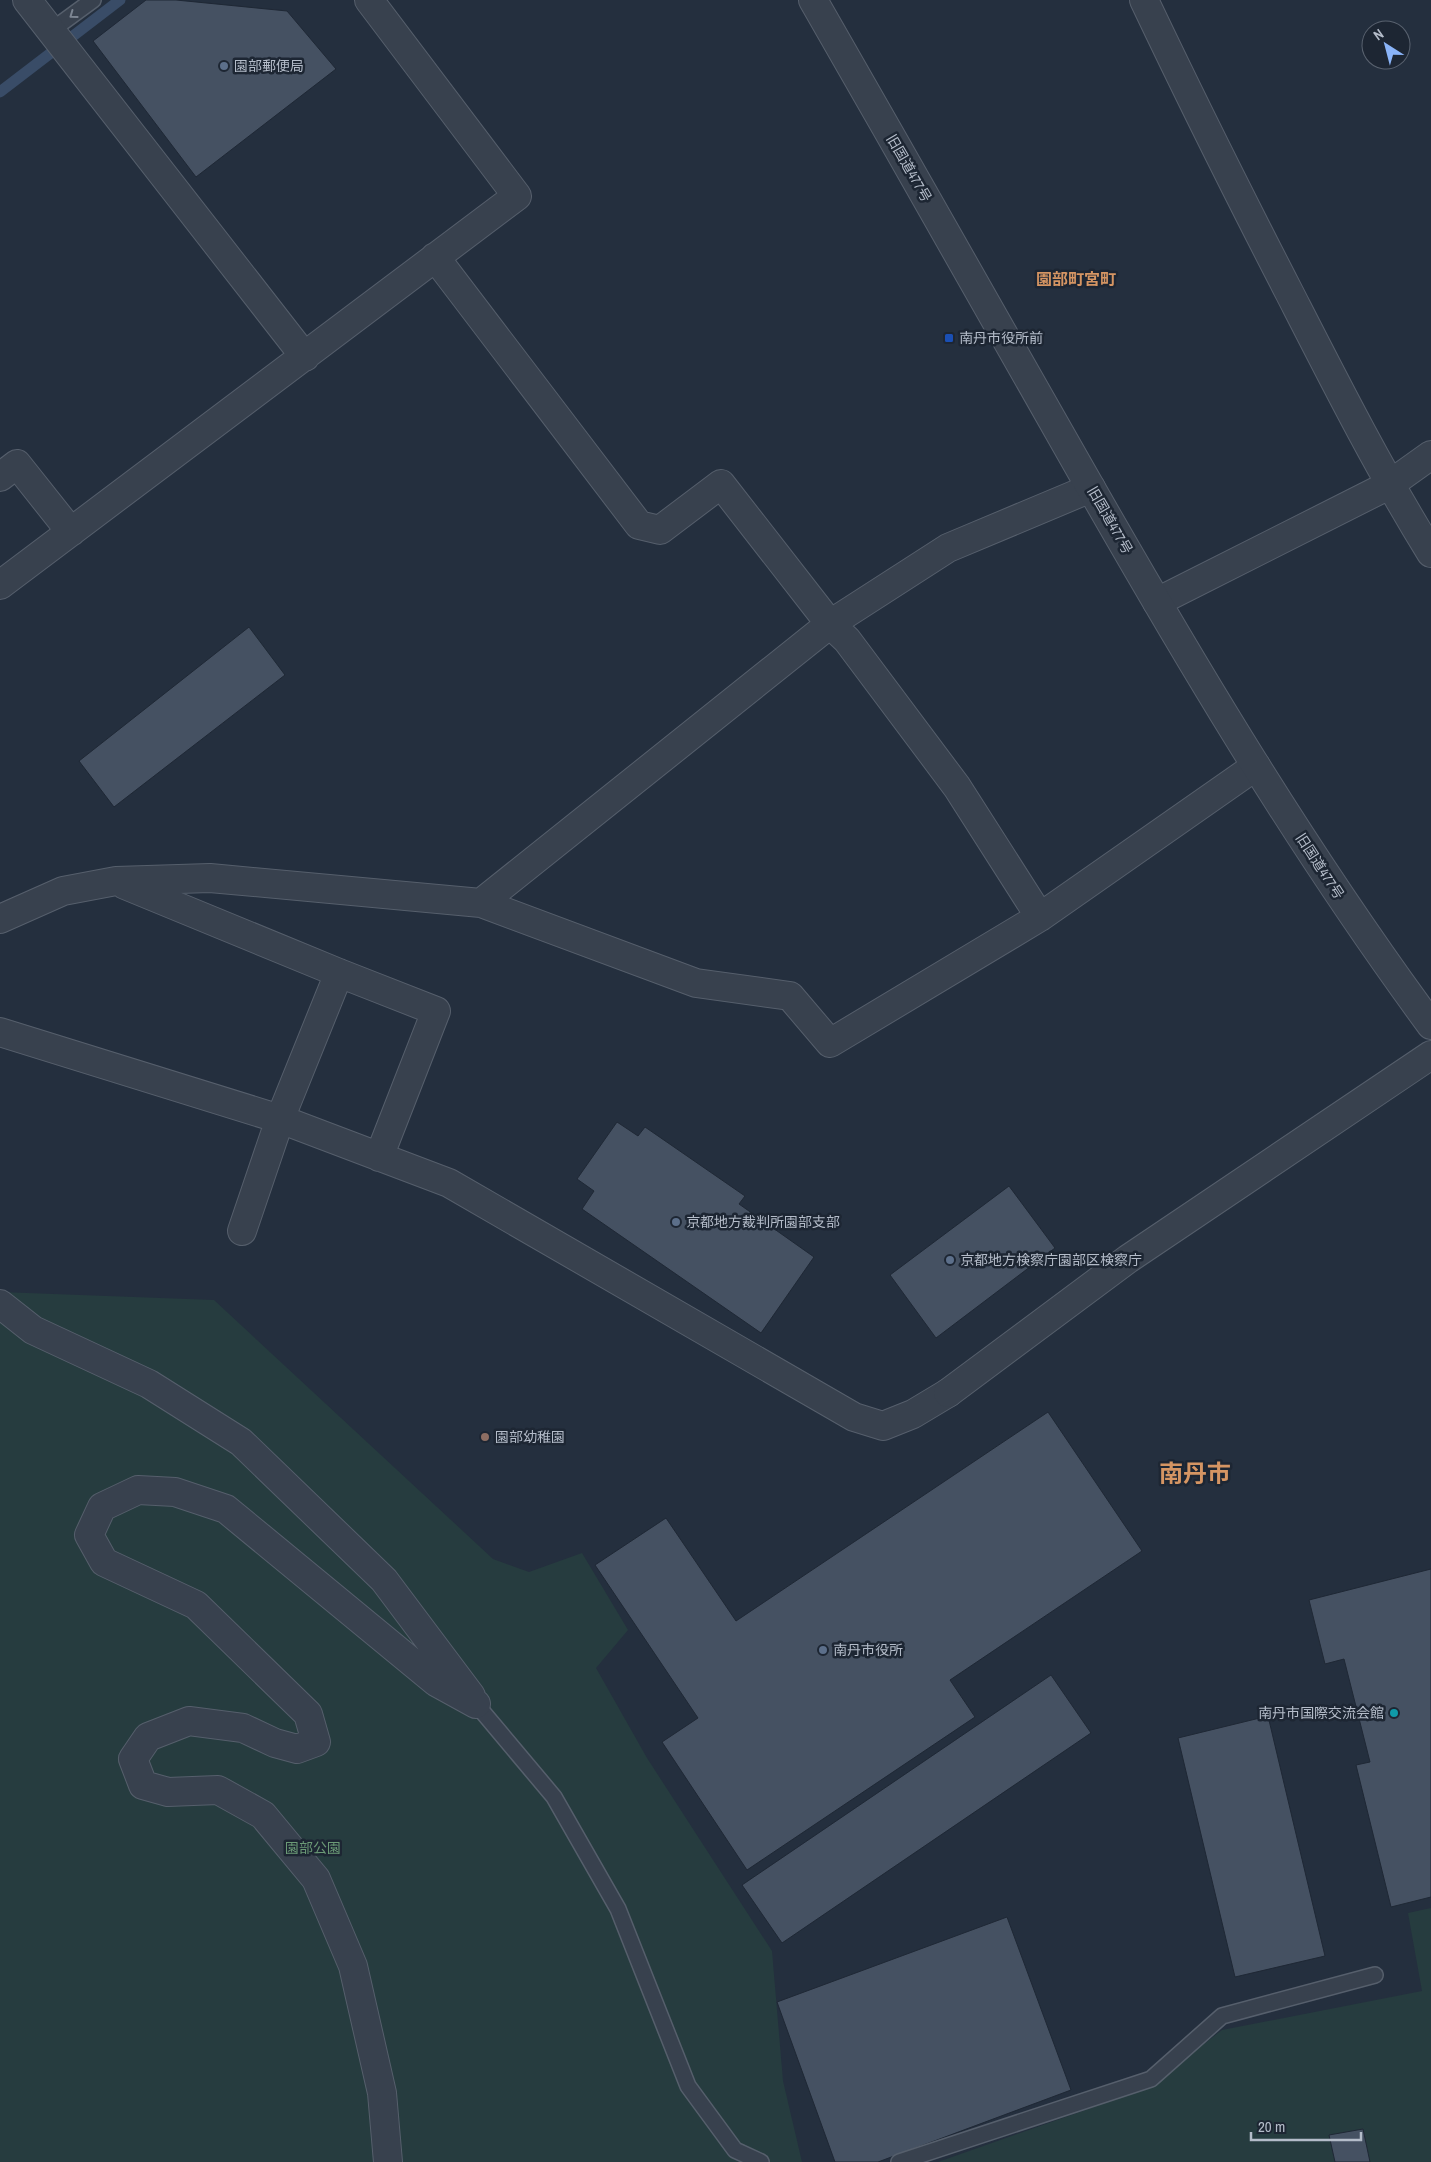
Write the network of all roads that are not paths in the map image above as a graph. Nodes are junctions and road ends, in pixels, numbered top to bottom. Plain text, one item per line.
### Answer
1 (27, 0) edge
2 (94, 0) edge
3 (369, 0) edge
4 (813, 0) edge
5 (1144, 0) edge
6 (52, 31) junction
7 (435, 257) junction
8 (305, 357) junction
9 (1431, 455) edge
10 (0, 477) edge
11 (1389, 485) junction
12 (1091, 488) junction
13 (71, 532) junction
14 (1431, 553) edge
15 (0, 585) edge
16 (1156, 602) junction
17 (830, 624) junction
18 (1256, 766) junction
19 (116, 881) junction
20 (481, 904) junction
21 (1040, 917) junction
22 (0, 919) edge
23 (339, 974) junction
24 (1431, 1025) edge
25 (0, 1032) edge
26 (1431, 1055) edge
27 (280, 1119) junction
28 (380, 1157) junction
29 (242, 1231) dead end
30 (0, 1304) edge
31 (476, 1704) junction
32 (1375, 1975) dead end
33 (388, 2162) edge
34 (761, 2162) edge
35 (898, 2162) edge

1 - 6 street
2 -> 6 lane
3 - 7 street
4 - 12 street, 旧国道477号
5 - 11 street
6 - 8 street
7 - 8 street
7 - 17 street
8 - 13 street
9 - 11 street
10 - 13 street
11 - 14 street
11 - 16 street
12 - 16 street, 旧国道477号
12 - 17 street
13 - 15 street
16 - 18 street, 旧国道477号
17 - 20 street
17 - 21 street
18 - 21 street
18 - 24 street, 旧国道477号
19 - 20 street
19 - 22 street
19 - 23 street
20 - 21 street
23 - 27 street
23 - 28 street
25 - 27 street
26 - 28 street
27 - 28 street
27 - 29 street
30 - 31 street
31 - 33 street
31 - 34 lane
32 - 35 lane

